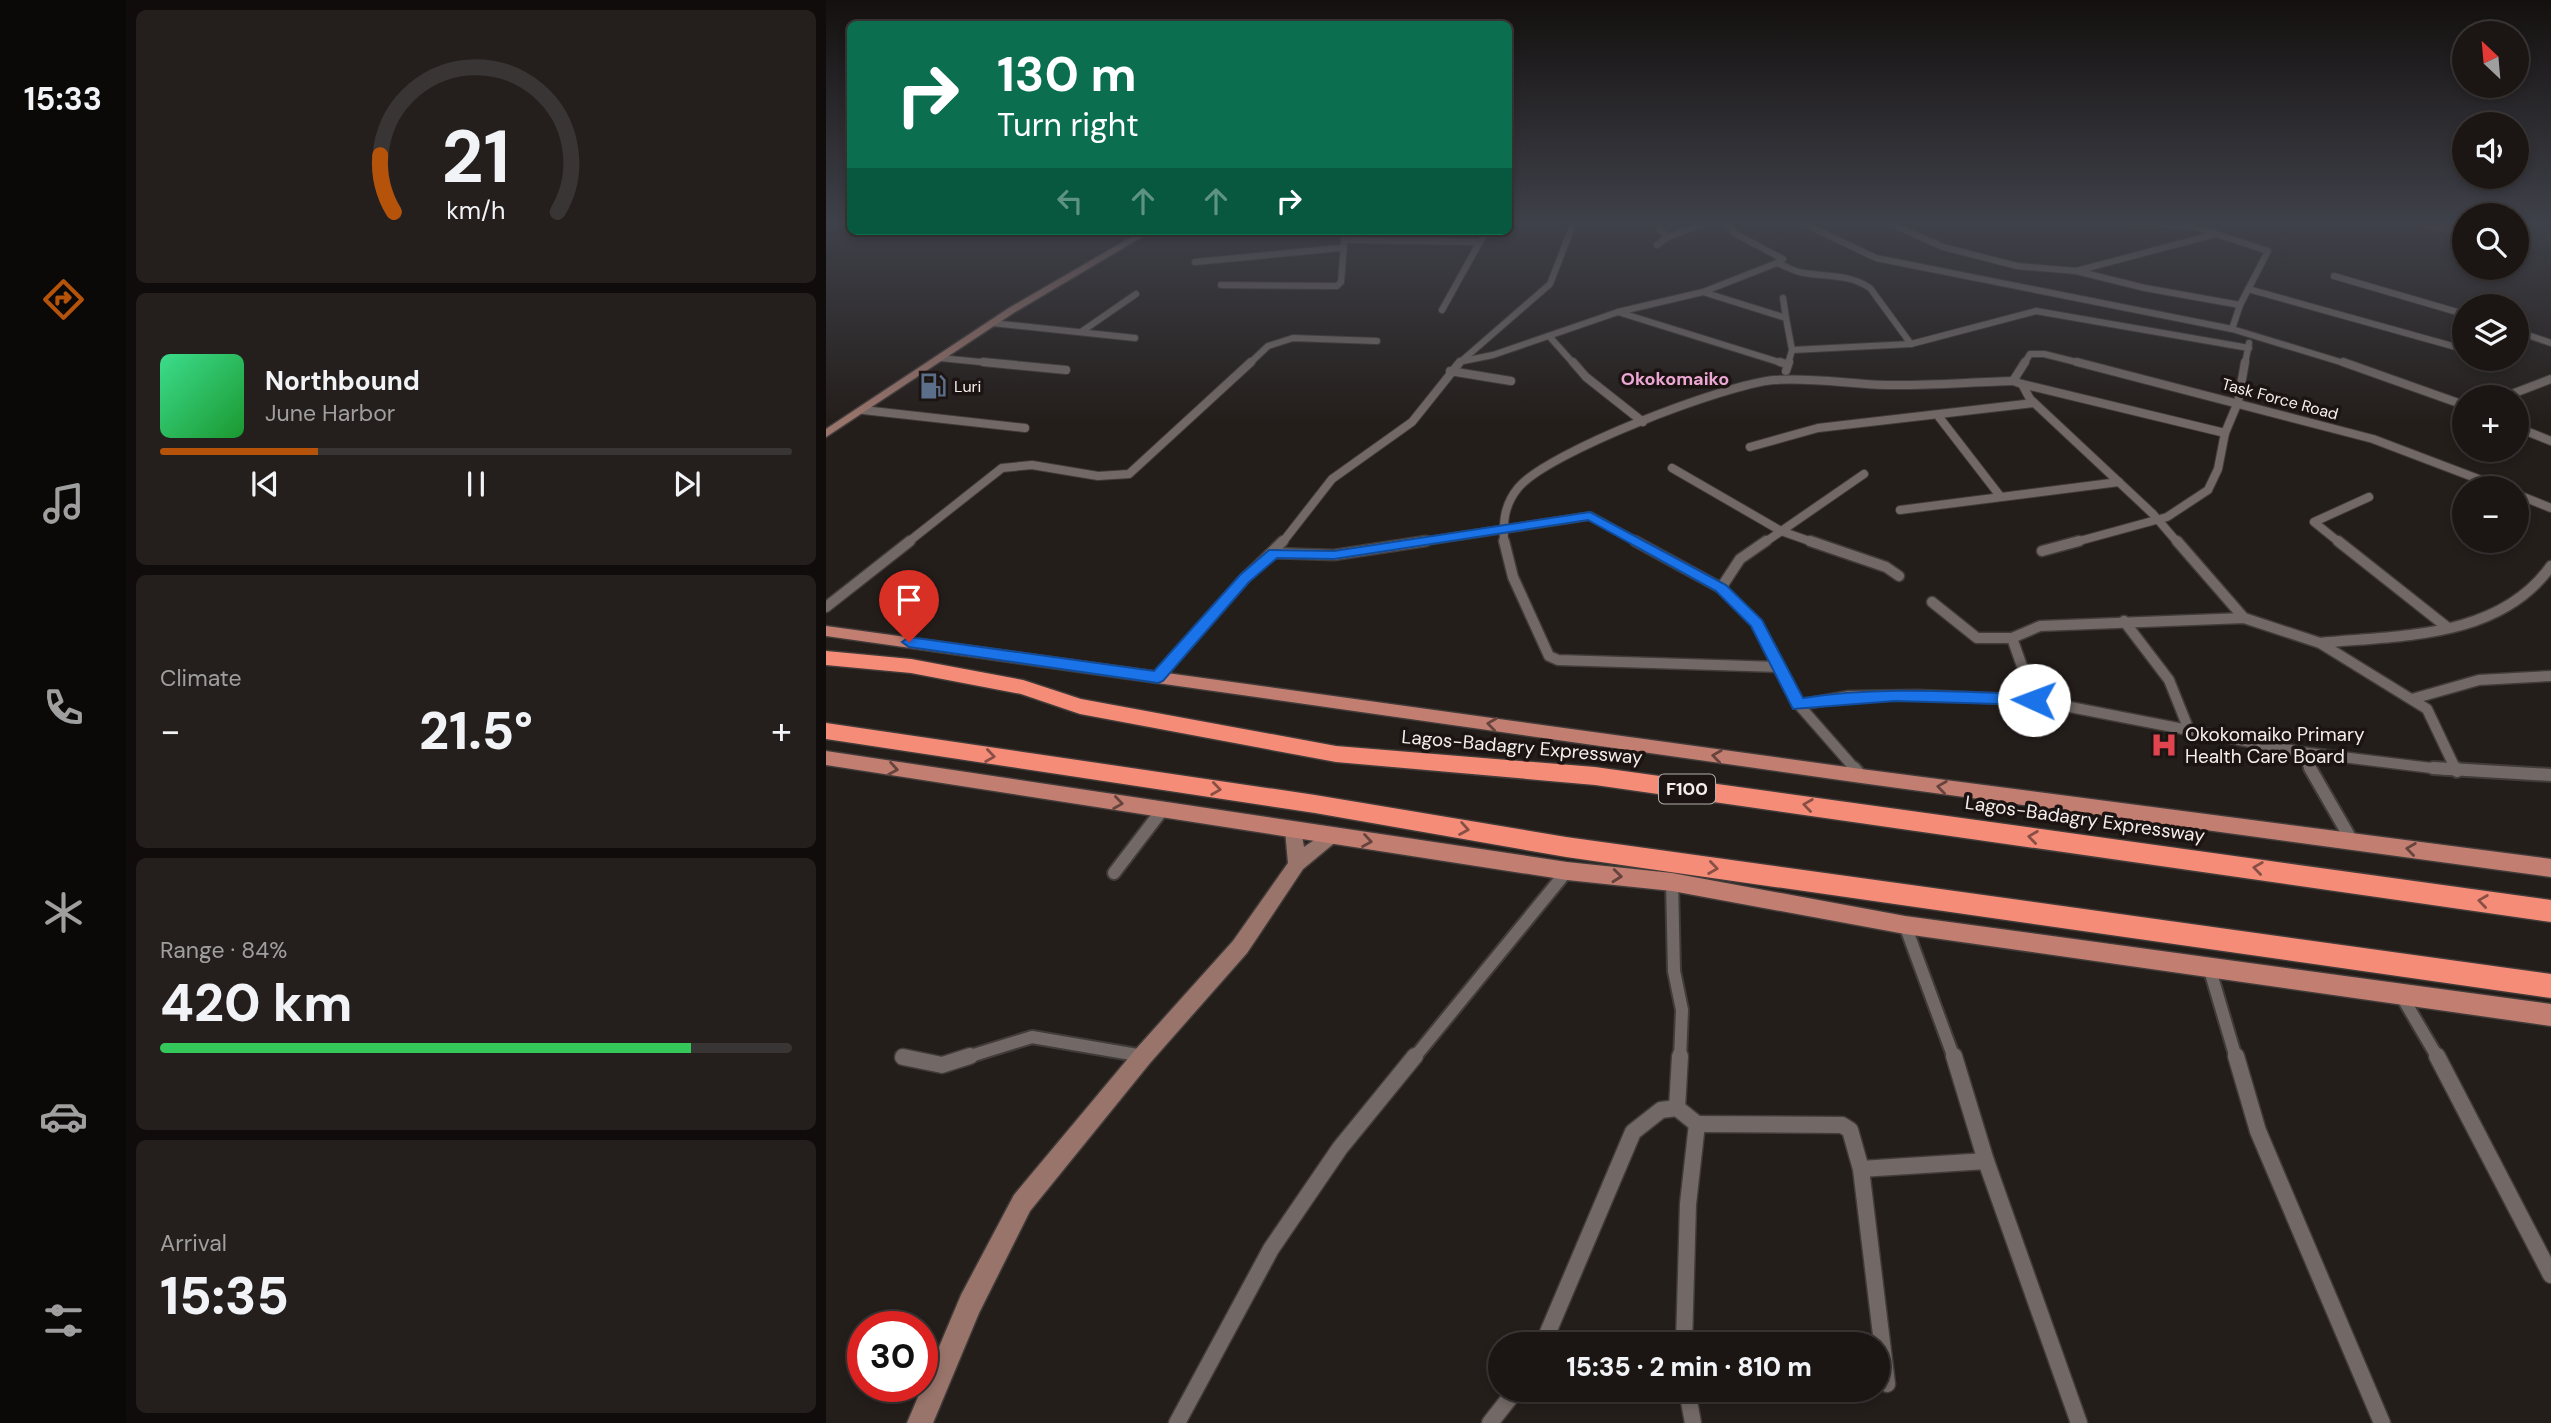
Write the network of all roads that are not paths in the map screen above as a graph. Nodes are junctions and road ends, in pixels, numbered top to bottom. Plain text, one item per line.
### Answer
1 (1039, 288) edge
2 (1047, 288) edge
3 (1454, 288) edge
4 (1545, 288) edge
5 (1712, 288) edge
6 (1870, 288) edge
7 (2028, 288) edge
8 (2147, 288) edge
9 (2379, 288) edge
10 (2248, 289) joint
11 (1703, 292) junction
12 (1136, 294) dead end
13 (1783, 298) dead end
14 (2240, 305) junction
15 (1442, 310) dead end
16 (2452, 310) edge
17 (1618, 312) junction
18 (1786, 318) junction
19 (992, 324) junction
20 (2232, 329) junction
21 (1081, 332) junction
22 (2248, 333) junction
23 (1549, 335) junction
24 (2529, 335) edge
25 (1135, 338) dead end
26 (1377, 341) dead end
27 (2551, 343) edge
28 (1911, 344) junction
29 (2452, 346) edge
30 (2249, 348) junction
31 (1792, 350) junction
32 (940, 358) junction
33 (1463, 361) junction
34 (1786, 365) junction
35 (1066, 370) dead end
36 (1450, 371) junction
37 (2551, 379) edge
38 (1787, 380) junction
39 (1511, 381) dead end
40 (2017, 382) junction
41 (2529, 387) edge
42 (2452, 401) edge
43 (2238, 402) junction
44 (2034, 403) junction
45 (863, 410) junction
46 (1939, 416) junction
47 (1643, 422) junction
48 (826, 428) edge
49 (1025, 428) dead end
50 (2529, 432) edge
51 (2225, 433) junction
52 (826, 434) edge
53 (2551, 441) edge
54 (1750, 447) dead end
55 (1672, 468) dead end
56 (1864, 474) dead end
57 (2471, 476) edge
58 (2119, 482) junction
59 (2000, 496) junction
60 (2369, 497) dead end
61 (2529, 499) edge
62 (2551, 508) edge
63 (1900, 510) dead end
64 (2157, 520) junction
65 (1503, 528) junction
66 (1781, 531) junction
67 (2042, 551) dead end
68 (1273, 553) junction
69 (2551, 566) edge
70 (1899, 576) dead end
71 (1721, 588) junction
72 (1932, 601) dead end
73 (826, 607) edge
74 (2244, 618) junction
75 (2124, 621) junction
76 (2448, 628) junction
77 (826, 631) edge
78 (2012, 638) junction
79 (2319, 643) junction
80 (826, 658) edge
81 (1779, 667) junction
82 (2551, 676) edge
83 (1158, 677) junction
84 (2412, 699) junction
85 (2034, 700) junction
86 (1799, 705) junction
87 (2189, 730) junction
88 (826, 732) edge
89 (2301, 752) junction
90 (826, 758) edge
91 (2457, 771) junction
92 (2551, 775) edge
93 (1861, 776) junction
94 (1163, 809) junction
95 (1294, 830) junction
96 (1332, 835) junction
97 (2352, 841) junction
98 (1297, 864) junction
99 (2551, 868) edge
100 (1567, 871) junction
101 (1114, 873) dead end
102 (1672, 882) junction
103 (2551, 911) edge
104 (1905, 925) junction
105 (2210, 970) junction
106 (2551, 986) edge
107 (2400, 993) junction
108 (2551, 1015) edge
109 (1143, 1056) junction
110 (903, 1057) dead end
111 (1677, 1108) junction
112 (1697, 1124) junction
113 (1986, 1161) junction
114 (1861, 1169) junction
115 (2551, 1275) edge
116 (1548, 1332) edge
117 (1684, 1332) edge
118 (1881, 1332) edge
119 (1507, 1402) edge
120 (1689, 1402) edge
121 (919, 1423) edge
122 (1177, 1423) edge
123 (1490, 1423) edge
124 (1693, 1423) edge
125 (2078, 1423) edge
126 (2382, 1423) edge

1 - 48 street
2 - 19 street
3 - 15 street
4 - 33 street
5 - 11 street
6 - 28 street
7 - 20 street
8 - 14 street
9 - 16 street
10 - 14 street
10 - 29 street
11 - 17 street
11 - 18 street
12 - 21 street
13 - 18 street
14 - 20 street
17 - 23 street
17 - 34 street
18 - 31 street
19 - 21 street
19 - 32 street
20 - 22 street
21 - 25 street
22 - 30 street
22 - 42 street
23 - 33 street
23 - 47 street
24 - 27 street
26 - 73 street
28 - 30 street
28 - 31 street
30 - 43 street
31 - 34 street
32 - 35 street
32 - 45 street
33 - 36 street
34 - 38 street
36 - 39 street
36 - 68 street
37 - 41 street
38 - 40 street
38 - 47 street
40 - 43 street, Task Force Road
40 - 44 street
40 - 51 street
43 - 51 street
43 - 57 street, Task Force Road
44 - 46 street
44 - 58 street
45 - 49 street
45 - 52 street
46 - 54 street
46 - 59 street
47 - 65 street
50 - 53 street
51 - 64 street
55 - 66 street
56 - 66 street
58 - 59 street
58 - 64 street
59 - 63 street
60 - 76 street
61 - 62 street
64 - 67 street
64 - 74 street
65 - 68 street
65 - 71 street
65 - 81 street
66 - 70 street
66 - 71 street
68 - 83 street
69 - 76 street
71 - 81 street
72 - 78 street
74 - 75 street
74 - 79 street
75 - 78 street
75 - 87 street
76 - 79 street
77 - 83 main road, Lagos-Badagry Expressway
78 - 85 street
79 - 84 street
103 -> 80 highway, Lagos-Badagry Expressway / F100
81 - 86 street
82 - 84 street
93 -> 83 main road, Lagos-Badagry Expressway
84 - 91 street
85 - 86 street
85 - 87 street
86 - 93 street
87 - 89 street
88 -> 106 highway
89 - 91 street
89 - 97 street
90 -> 94 main road
91 - 92 street
97 -> 93 main road, Lagos-Badagry Expressway
94 - 95 main road
94 - 101 street
95 - 96 main road
95 - 98 street
96 - 98 street
96 -> 100 main road
99 -> 97 main road, Lagos-Badagry Expressway
98 - 109 street
100 -> 102 main road
100 - 122 street
102 - 104 main road
102 - 111 street
104 - 105 main road
104 - 113 street
105 - 107 main road
105 - 126 street
107 - 108 main road
107 - 115 street
109 - 110 street
109 - 121 street
111 - 112 street
111 - 116 street
112 - 114 street
112 - 117 street
113 - 114 street
113 - 125 street
114 - 118 street
119 - 123 street
120 - 124 street

